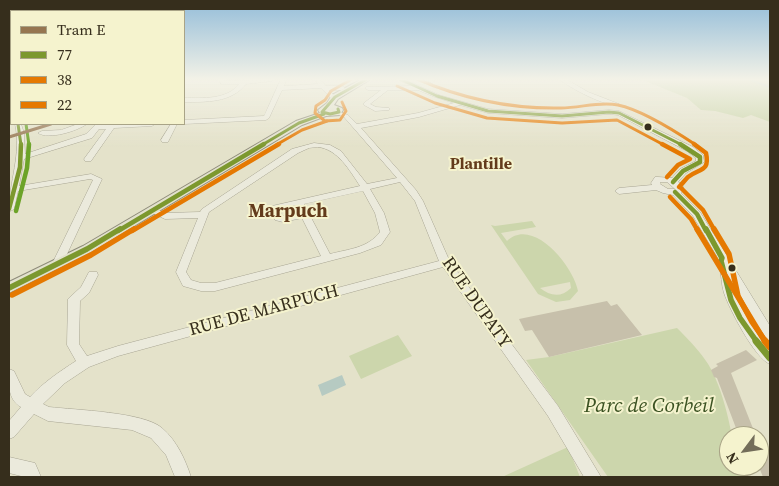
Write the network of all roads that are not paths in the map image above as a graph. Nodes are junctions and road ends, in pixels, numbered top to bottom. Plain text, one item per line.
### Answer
1 (274, 102) edge
2 (332, 102) edge
3 (336, 102) edge
4 (369, 102) edge
5 (457, 102) edge
6 (608, 102) edge
7 (460, 103) junction
8 (617, 105) junction
9 (387, 108) dead end
10 (326, 110) junction
11 (338, 110) junction
12 (185, 122) edge
13 (18, 125) edge
14 (81, 125) edge
15 (138, 125) edge
16 (173, 125) edge
17 (98, 126) edge
18 (111, 127) junction
19 (355, 127) junction
20 (42, 133) dead end
21 (103, 135) junction
22 (88, 136) junction
23 (165, 140) dead end
24 (20, 158) junction
25 (88, 159) dead end
26 (403, 179) junction
27 (364, 186) junction
28 (674, 187) junction
29 (14, 189) junction
30 (619, 191) dead end
31 (299, 202) junction
32 (9, 209) edge
33 (153, 211) junction
34 (306, 214) junction
35 (204, 215) junction
36 (327, 258) junction
37 (722, 258) junction
38 (445, 263) junction
39 (57, 264) junction
40 (93, 275) dead end
41 (9, 288) edge
42 (728, 290) junction
43 (745, 292) junction
44 (749, 330) junction
45 (770, 335) edge
46 (770, 358) edge
47 (84, 363) junction
48 (9, 375) edge
49 (32, 405) junction
50 (9, 432) edge
51 (9, 465) edge
52 (33, 477) edge
53 (183, 477) edge
54 (593, 477) edge

1 - 12 street
2 - 10 main road
3 - 11 main road
4 - 9 street
5 - 7 street
6 - 8 street
7 - 8 street
7 - 19 street
8 - 28 street
10 - 11 main road
10 - 33 main road
11 - 19 street, RUE DUPATY
13 - 24 street
14 - 20 street
15 - 18 street
16 - 23 street
17 - 18 street
17 - 22 street
18 - 21 street
19 - 26 street, RUE DUPATY
21 - 22 street
21 - 25 street
22 - 24 street
24 - 29 street
26 - 27 street
26 - 38 street, RUE DUPATY
27 - 31 street
27 - 35 street
27 - 36 street
28 - 30 street
28 - 37 street
29 - 32 street
29 - 39 street
31 - 34 street
31 - 34 street
33 - 35 street
33 - 39 main road
34 - 36 street
35 - 36 street
37 - 42 street
37 - 43 street
38 - 47 street, RUE DE MARPUCH
38 - 54 street, RUE DUPATY
39 - 41 main road
40 - 47 street
42 - 43 street
42 - 44 street
43 - 45 street
44 - 45 street
44 - 46 street
47 - 49 street, RUE DE MARPUCH
48 - 49 street
49 - 50 street, RUE DE MARPUCH
49 - 53 street
51 - 52 street

